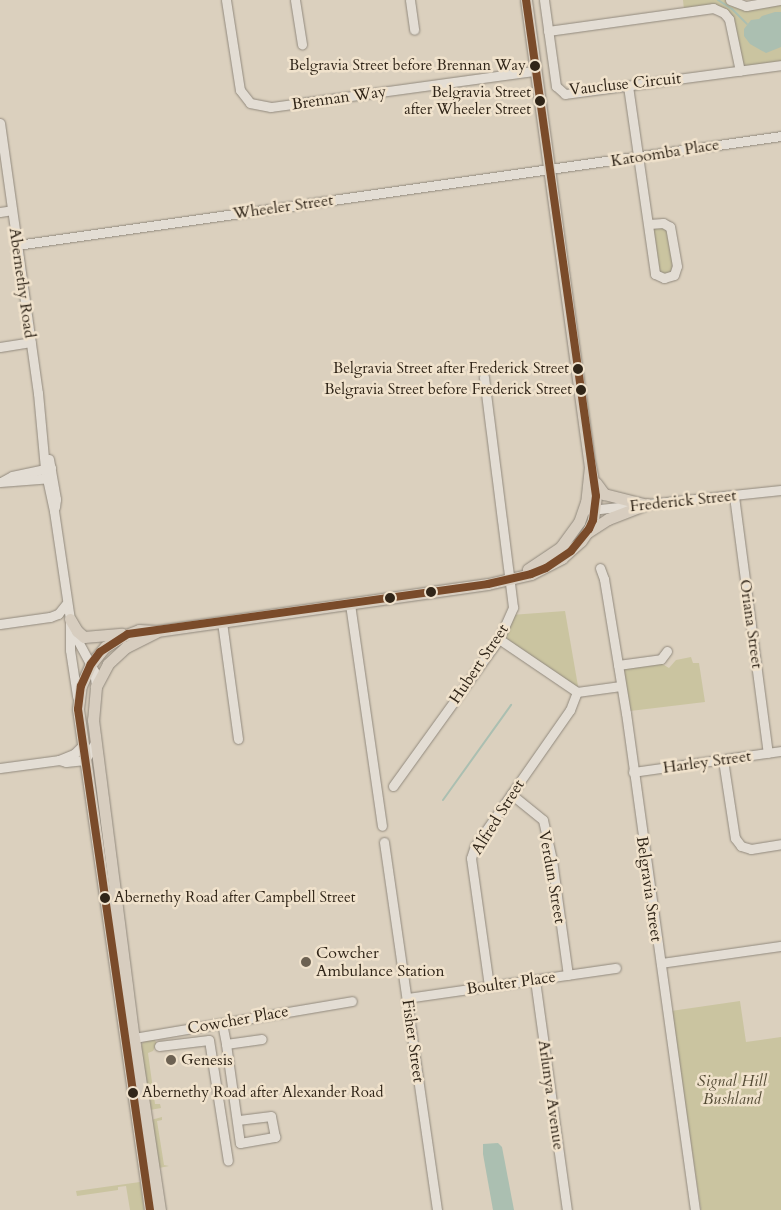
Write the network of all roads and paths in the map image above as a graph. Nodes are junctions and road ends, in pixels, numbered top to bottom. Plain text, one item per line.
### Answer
1 (226, 0) edge
2 (295, 0) edge
3 (410, 0) edge
4 (526, 0) edge
5 (544, 0) edge
6 (683, 0) edge
7 (730, 0) edge
8 (779, 0) edge
9 (684, 10) junction
10 (414, 30) dead end
11 (548, 31) junction
12 (302, 44) dead end
13 (781, 65) edge
14 (535, 71) junction
15 (740, 71) junction
16 (628, 86) junction
17 (0, 123) edge
18 (781, 136) edge
19 (639, 156) junction
20 (549, 170) junction
21 (12, 210) junction
22 (0, 212) edge
23 (649, 224) junction
24 (17, 245) junction
25 (31, 342) junction
26 (0, 347) edge
27 (484, 377) dead end
28 (590, 466) junction
29 (48, 469) junction
30 (50, 478) junction
31 (593, 479) junction
32 (2, 481) edge
33 (781, 490) edge
34 (734, 496) junction
35 (645, 504) junction
36 (589, 510) junction
37 (586, 533) junction
38 (600, 568) dead end
39 (511, 579) junction
40 (67, 602) junction
41 (350, 604) junction
42 (70, 622) junction
43 (222, 622) junction
44 (0, 624) edge
45 (157, 631) junction
46 (128, 634) junction
47 (499, 638) junction
48 (667, 651) dead end
49 (91, 664) junction
50 (618, 664) junction
51 (621, 686) junction
52 (96, 687) junction
53 (577, 692) junction
54 (78, 709) junction
55 (238, 739) dead end
56 (95, 743) junction
57 (83, 746) junction
58 (781, 751) edge
59 (768, 753) junction
60 (60, 760) junction
61 (85, 760) junction
62 (724, 760) junction
63 (0, 768) edge
64 (633, 772) junction
65 (393, 786) dead end
66 (511, 794) junction
67 (382, 826) dead end
68 (384, 842) dead end
69 (781, 844) edge
70 (781, 946) edge
71 (661, 963) junction
72 (616, 968) dead end
73 (568, 975) junction
74 (535, 980) junction
75 (489, 986) junction
76 (407, 998) junction
77 (352, 1002) dead end
78 (222, 1023) junction
79 (206, 1026) junction
80 (130, 1038) junction
81 (262, 1039) dead end
82 (209, 1040) junction
83 (226, 1044) junction
84 (159, 1046) dead end
85 (237, 1120) junction
86 (228, 1161) dead end
87 (150, 1210) edge
88 (160, 1210) edge
89 (437, 1210) edge
90 (566, 1210) edge
91 (695, 1210) edge

1 - 14 street, Brennan Way
2 - 12 street
3 - 10 street
4 - 14 main road
5 - 11 street, Vaucluse Circuit
6 - 9 street
7 - 8 street
9 - 11 street
9 - 15 street
11 - 16 street, Vaucluse Circuit
13 - 15 street, Vaucluse Circuit
14 - 20 main road
15 - 16 street, Vaucluse Circuit
16 - 19 street
17 - 21 street, Abernethy Road
18 - 19 street, Katoomba Place
19 - 20 street, Katoomba Place
19 - 23 street
20 - 24 street, Wheeler Street
20 - 28 main road
21 - 22 street
21 - 24 street, Abernethy Road
23 - 23 street
24 - 25 street, Abernethy Road
25 - 26 street
25 - 29 street, Abernethy Road
27 - 39 street, Hubert Street
28 - 31 main road
28 - 36 main road
29 - 30 street, Abernethy Road
29 - 32 street
30 - 32 street
30 - 40 street, Abernethy Road
31 - 35 main road
31 - 36 main road
33 - 34 street, Frederick Street
34 - 35 street, Frederick Street
34 - 59 street, Oriana Street
35 - 36 street, Frederick Street
35 - 37 main road
36 - 37 main road
36 - 39 main road
37 - 39 main road
38 - 50 street, Belgravia Street
39 - 41 main road
39 - 47 street, Hubert Street
40 - 42 street, Abernethy Road
40 - 44 street
41 - 43 main road
41 - 67 street
42 - 46 main road
42 - 49 street, Abernethy Road
42 - 54 street, Abernethy Road
43 - 45 main road
43 - 55 street
45 - 46 main road
45 - 52 main road
46 - 49 main road
47 - 53 street
47 - 65 street, Hubert Street
48 - 50 street
49 - 52 street, Abernethy Road
49 - 54 main road
50 - 51 street, Belgravia Street
51 - 53 street
51 - 64 street, Belgravia Street
52 - 56 main road, Abernethy Road
53 - 66 street, Alfred Street
54 - 57 main road, Abernethy Road
56 - 61 street
56 - 80 main road, Abernethy Road
57 - 60 street
57 - 61 main road, Abernethy Road
58 - 59 street, Harley Street
59 - 62 street, Harley Street
60 - 61 street
60 - 63 street
61 - 80 main road, Abernethy Road
62 - 64 street, Harley Street
62 - 69 street
64 - 71 street, Belgravia Street
66 - 73 street, Verdun Street
66 - 75 street, Alfred Street
68 - 76 street, Fisher Street
70 - 71 street
71 - 91 street, Belgravia Street
72 - 73 street, Boulter Place
73 - 74 street, Boulter Place
74 - 75 street, Boulter Place
74 - 90 street, Arlunya Avenue
75 - 76 street, Boulter Place
76 - 89 street, Fisher Street
77 - 78 street, Cowcher Place
78 - 79 street, Cowcher Place
78 - 83 street
79 - 80 street, Cowcher Place
79 - 82 street
80 - 87 main road, Abernethy Road
80 - 88 main road, Abernethy Road
81 - 83 street
82 - 84 street
82 - 86 street
83 - 85 street
85 - 85 street

